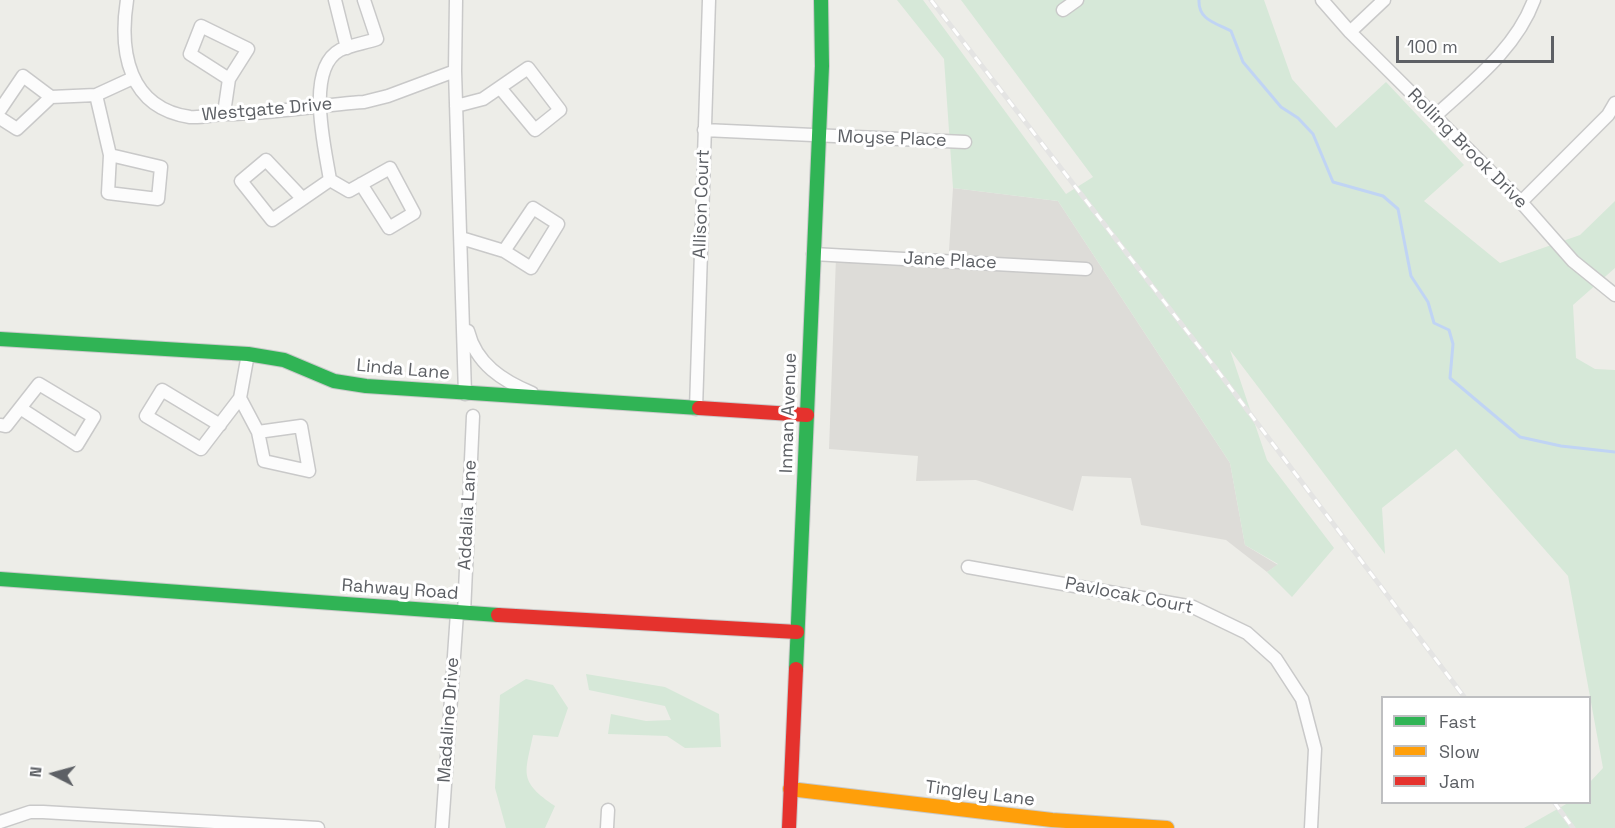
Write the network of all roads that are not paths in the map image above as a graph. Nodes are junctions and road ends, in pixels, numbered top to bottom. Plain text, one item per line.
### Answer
1 (127, 0) edge
2 (335, 0) edge
3 (364, 0) edge
4 (456, 0) edge
5 (709, 0) edge
6 (821, 0) edge
7 (1077, 0) edge
8 (1322, 0) edge
9 (1384, 0) edge
10 (1534, 0) edge
11 (1062, 10) dead end
12 (1350, 32) junction
13 (347, 48) junction
14 (454, 71) junction
15 (133, 78) junction
16 (229, 79) junction
17 (501, 89) junction
18 (96, 95) junction
19 (51, 97) junction
20 (1615, 103) edge
21 (318, 105) junction
22 (456, 106) junction
23 (0, 110) edge
24 (224, 114) junction
25 (1434, 117) junction
26 (0, 118) edge
27 (704, 130) junction
28 (819, 136) junction
29 (965, 142) dead end
30 (110, 155) junction
31 (330, 180) junction
32 (361, 184) junction
33 (302, 198) junction
34 (1521, 202) junction
35 (461, 238) junction
36 (504, 251) junction
37 (813, 254) junction
38 (1086, 269) dead end
39 (464, 293) junction
40 (1615, 295) edge
41 (0, 339) edge
42 (248, 354) junction
43 (465, 394) junction
44 (240, 398) junction
45 (547, 400) junction
46 (20, 408) junction
47 (696, 409) junction
48 (807, 415) junction
49 (473, 416) dead end
50 (0, 425) edge
51 (220, 425) junction
52 (258, 432) junction
53 (968, 567) dead end
54 (0, 579) edge
55 (460, 613) junction
56 (797, 632) junction
57 (790, 789) junction
58 (608, 810) dead end
59 (0, 822) edge
60 (318, 828) edge
61 (442, 828) edge
62 (607, 828) edge
63 (789, 828) edge
64 (1167, 828) edge
65 (1311, 828) edge

1 - 15 street, Westgate Drive
2 - 13 street
3 - 13 street
4 - 14 street
5 - 27 street, Allison Court
6 - 28 street, Inman Avenue
7 - 11 street
8 - 12 street, Rolling Brook Drive
9 - 12 street
10 - 25 street
12 - 25 street, Rolling Brook Drive
13 - 21 street
14 - 21 street, Westgate Drive
14 - 22 street
15 - 18 street
15 - 24 street, Westgate Drive
16 - 16 street
16 - 24 street
17 - 17 street
17 - 22 street
18 - 19 street
18 - 30 street
19 - 23 street
19 - 26 street
20 - 34 street
21 - 24 street, Westgate Drive
21 - 31 street
22 - 35 street
25 - 34 street, Rolling Brook Drive
27 - 28 street, Moyse Place
27 - 47 street, Allison Court
28 - 29 street, Moyse Place
28 - 37 street, Inman Avenue
30 - 30 street
31 - 32 street
31 - 33 street
32 - 32 street
33 - 33 street
34 - 40 street, Rolling Brook Drive
35 - 36 street
35 - 39 street
36 - 36 street
37 - 38 street, Jane Place
37 - 48 street, Inman Avenue
39 - 43 street
39 - 45 street
41 - 42 street, Linda Lane
42 - 43 street, Linda Lane
42 - 44 street
43 - 45 street, Linda Lane
44 - 51 street
44 - 52 street
45 - 47 street, Linda Lane
46 - 46 street
46 - 50 street
47 - 48 street, Linda Lane
48 - 56 street, Inman Avenue
49 - 55 street, Addalia Lane
51 - 51 street
52 - 52 street
53 - 65 street, Pavlocak Court
54 - 55 street, Rahway Road
55 - 56 street, Rahway Road
55 - 61 street, Madaline Drive
56 - 57 street, Inman Avenue
57 - 63 street, Inman Avenue
57 - 64 street, Tingley Lane
58 - 62 street
59 - 60 street

